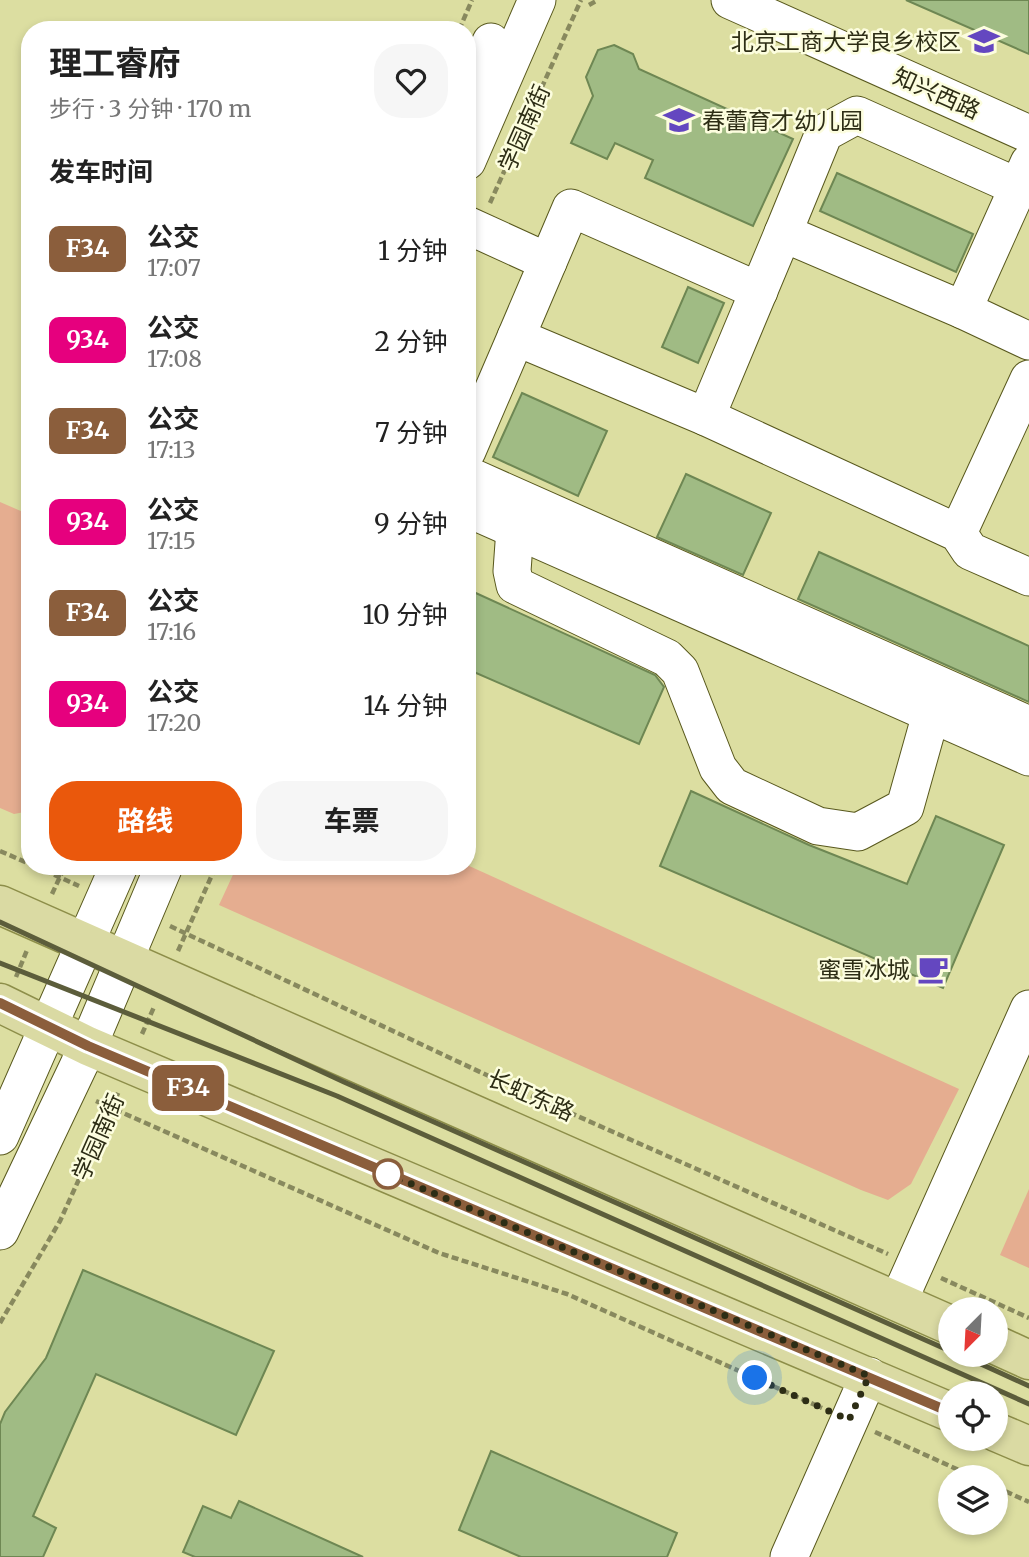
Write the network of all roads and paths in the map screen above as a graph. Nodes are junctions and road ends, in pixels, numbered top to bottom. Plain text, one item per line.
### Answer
1 (472, 0) edge
2 (510, 0) edge
3 (537, 0) edge
4 (581, 0) edge
5 (598, 0) edge
6 (730, 0) edge
7 (589, 5) dead end
8 (463, 21) edge
9 (476, 76) edge
10 (1029, 134) edge
11 (476, 140) edge
12 (1023, 187) edge
13 (476, 224) edge
14 (783, 233) junction
15 (476, 237) edge
16 (544, 271) junction
17 (759, 291) junction
18 (963, 310) junction
19 (516, 337) junction
20 (1029, 341) edge
21 (1029, 379) edge
22 (706, 417) junction
23 (476, 430) edge
24 (476, 479) edge
25 (476, 512) edge
26 (515, 529) junction
27 (958, 533) junction
28 (1029, 578) edge
29 (931, 713) junction
30 (1029, 725) edge
31 (1029, 757) edge
32 (0, 851) edge
33 (21, 860) edge
34 (78, 875) edge
35 (160, 875) edge
36 (212, 875) edge
37 (112, 882) edge
38 (0, 905) edge
39 (144, 914) junction
40 (186, 934) junction
41 (86, 944) junction
42 (125, 961) junction
43 (166, 979) junction
44 (0, 1003) edge
45 (1029, 1009) edge
46 (47, 1026) junction
47 (88, 1046) junction
48 (129, 1063) junction
49 (68, 1088) junction
50 (113, 1108) junction
51 (0, 1136) edge
52 (0, 1231) edge
53 (914, 1266) junction
54 (898, 1302) junction
55 (1029, 1318) edge
56 (938, 1320) edge
57 (0, 1323) edge
58 (1008, 1350) edge
59 (1029, 1360) edge
60 (869, 1376) junction
61 (938, 1407) edge
62 (849, 1420) junction
63 (1008, 1437) edge
64 (1029, 1446) edge
65 (948, 1465) edge
66 (1008, 1492) edge
67 (1029, 1502) edge
68 (789, 1557) edge

1 - 8 path
2 - 9 street
3 - 11 street, 学园南街
4 - 13 path, 学园南街
5 - 7 path
6 - 10 street, 知兴西路
12 - 14 street
12 - 18 street
14 - 17 street
14 - 18 street
15 - 16 street
16 - 17 street
16 - 19 street
17 - 22 street
18 - 20 street
19 - 22 street
19 - 23 street
21 - 27 street
22 - 27 street
24 - 30 street
25 - 26 street
26 - 29 street
26 - 29 street
27 - 28 street
29 - 31 street
32 - 33 path
34 - 37 path
35 - 39 street, 学园南街
36 - 40 path, 学园南街
37 - 41 street
38 - 41 main road, 长虹东路
39 - 40 path, 长虹东路
39 - 42 street, 学园南街
40 - 43 path, 学园南街
40 - 53 path, 长虹东路
41 - 42 main road, 长虹东路
41 - 46 street
42 - 43 main road, 长虹东路
42 - 47 street, 学园南街
43 - 48 path, 学园南街
43 - 54 main road, 长虹东路
44 - 46 main road
45 - 53 street
46 - 47 main road
46 - 51 street
47 - 48 main road
47 - 49 street, 学园南街
48 - 50 path, 学园南街
48 - 60 main road
49 - 50 path
49 - 52 street, 学园南街
50 - 57 path, 学园南街
50 - 62 path
53 - 54 street
53 - 55 path, 长虹东路
54 - 56 main road, 长虹东路
58 - 59 main road
60 - 61 main road
60 - 62 street
62 - 65 path
62 - 68 street
63 - 64 main road
66 - 67 path

